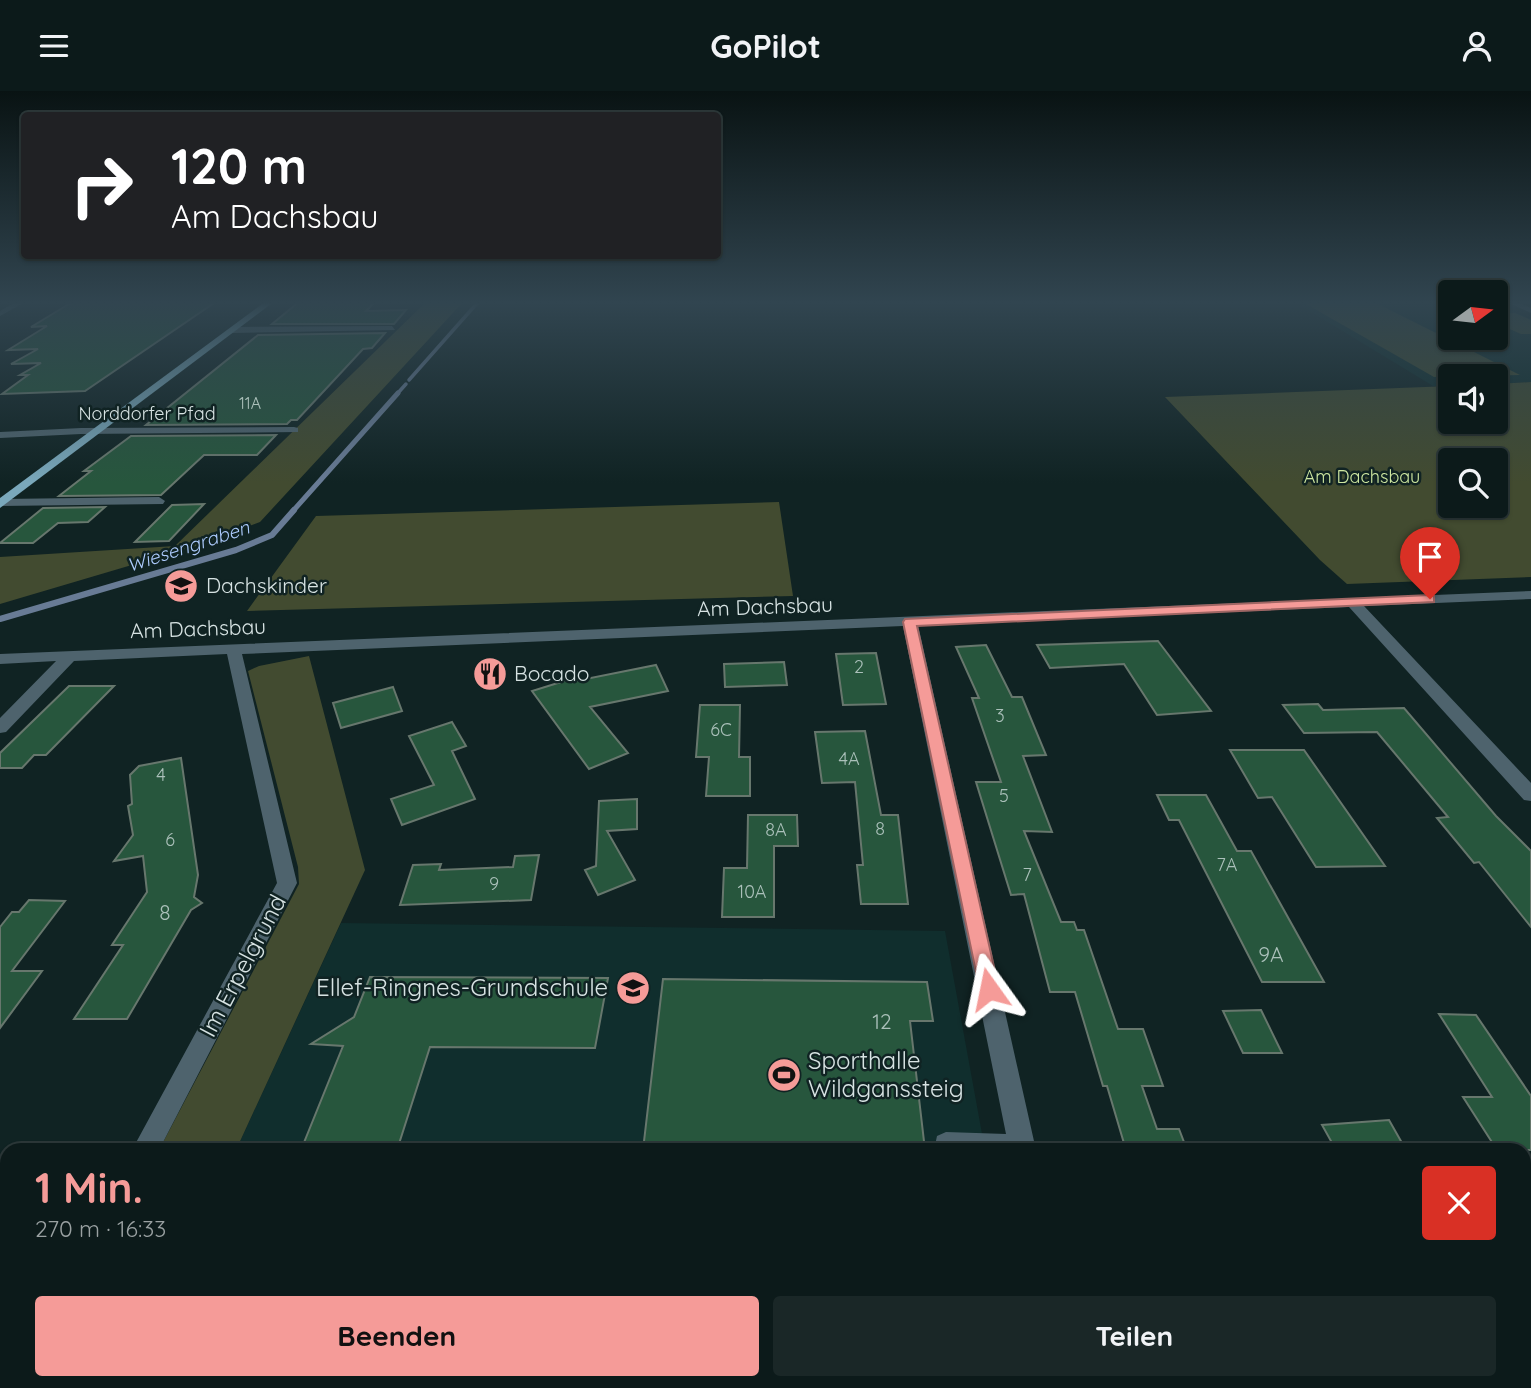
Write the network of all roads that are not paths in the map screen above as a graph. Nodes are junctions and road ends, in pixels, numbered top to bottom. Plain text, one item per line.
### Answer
1 (191, 362) edge
2 (294, 430) dead end
3 (96, 432) junction
4 (0, 435) edge
5 (159, 501) dead end
6 (1, 503) edge
7 (1531, 595) edge
8 (1353, 603) junction
9 (910, 622) junction
10 (233, 649) junction
11 (70, 656) junction
12 (0, 659) edge
13 (0, 728) edge
14 (1531, 795) edge
15 (149, 1143) edge
16 (1022, 1143) edge

1 - 3 main road
2 - 3 street, Norddorfer Pfad
3 - 4 street, Norddorfer Pfad
3 - 6 main road
5 - 6 street
7 - 8 street, Am Dachsbau
8 - 9 street, Am Dachsbau
8 - 14 street
9 - 10 street, Am Dachsbau
9 - 16 street
10 - 11 street, Am Dachsbau
10 - 15 street, Im Erpelgrund
11 - 12 street, Am Dachsbau
11 - 13 street

